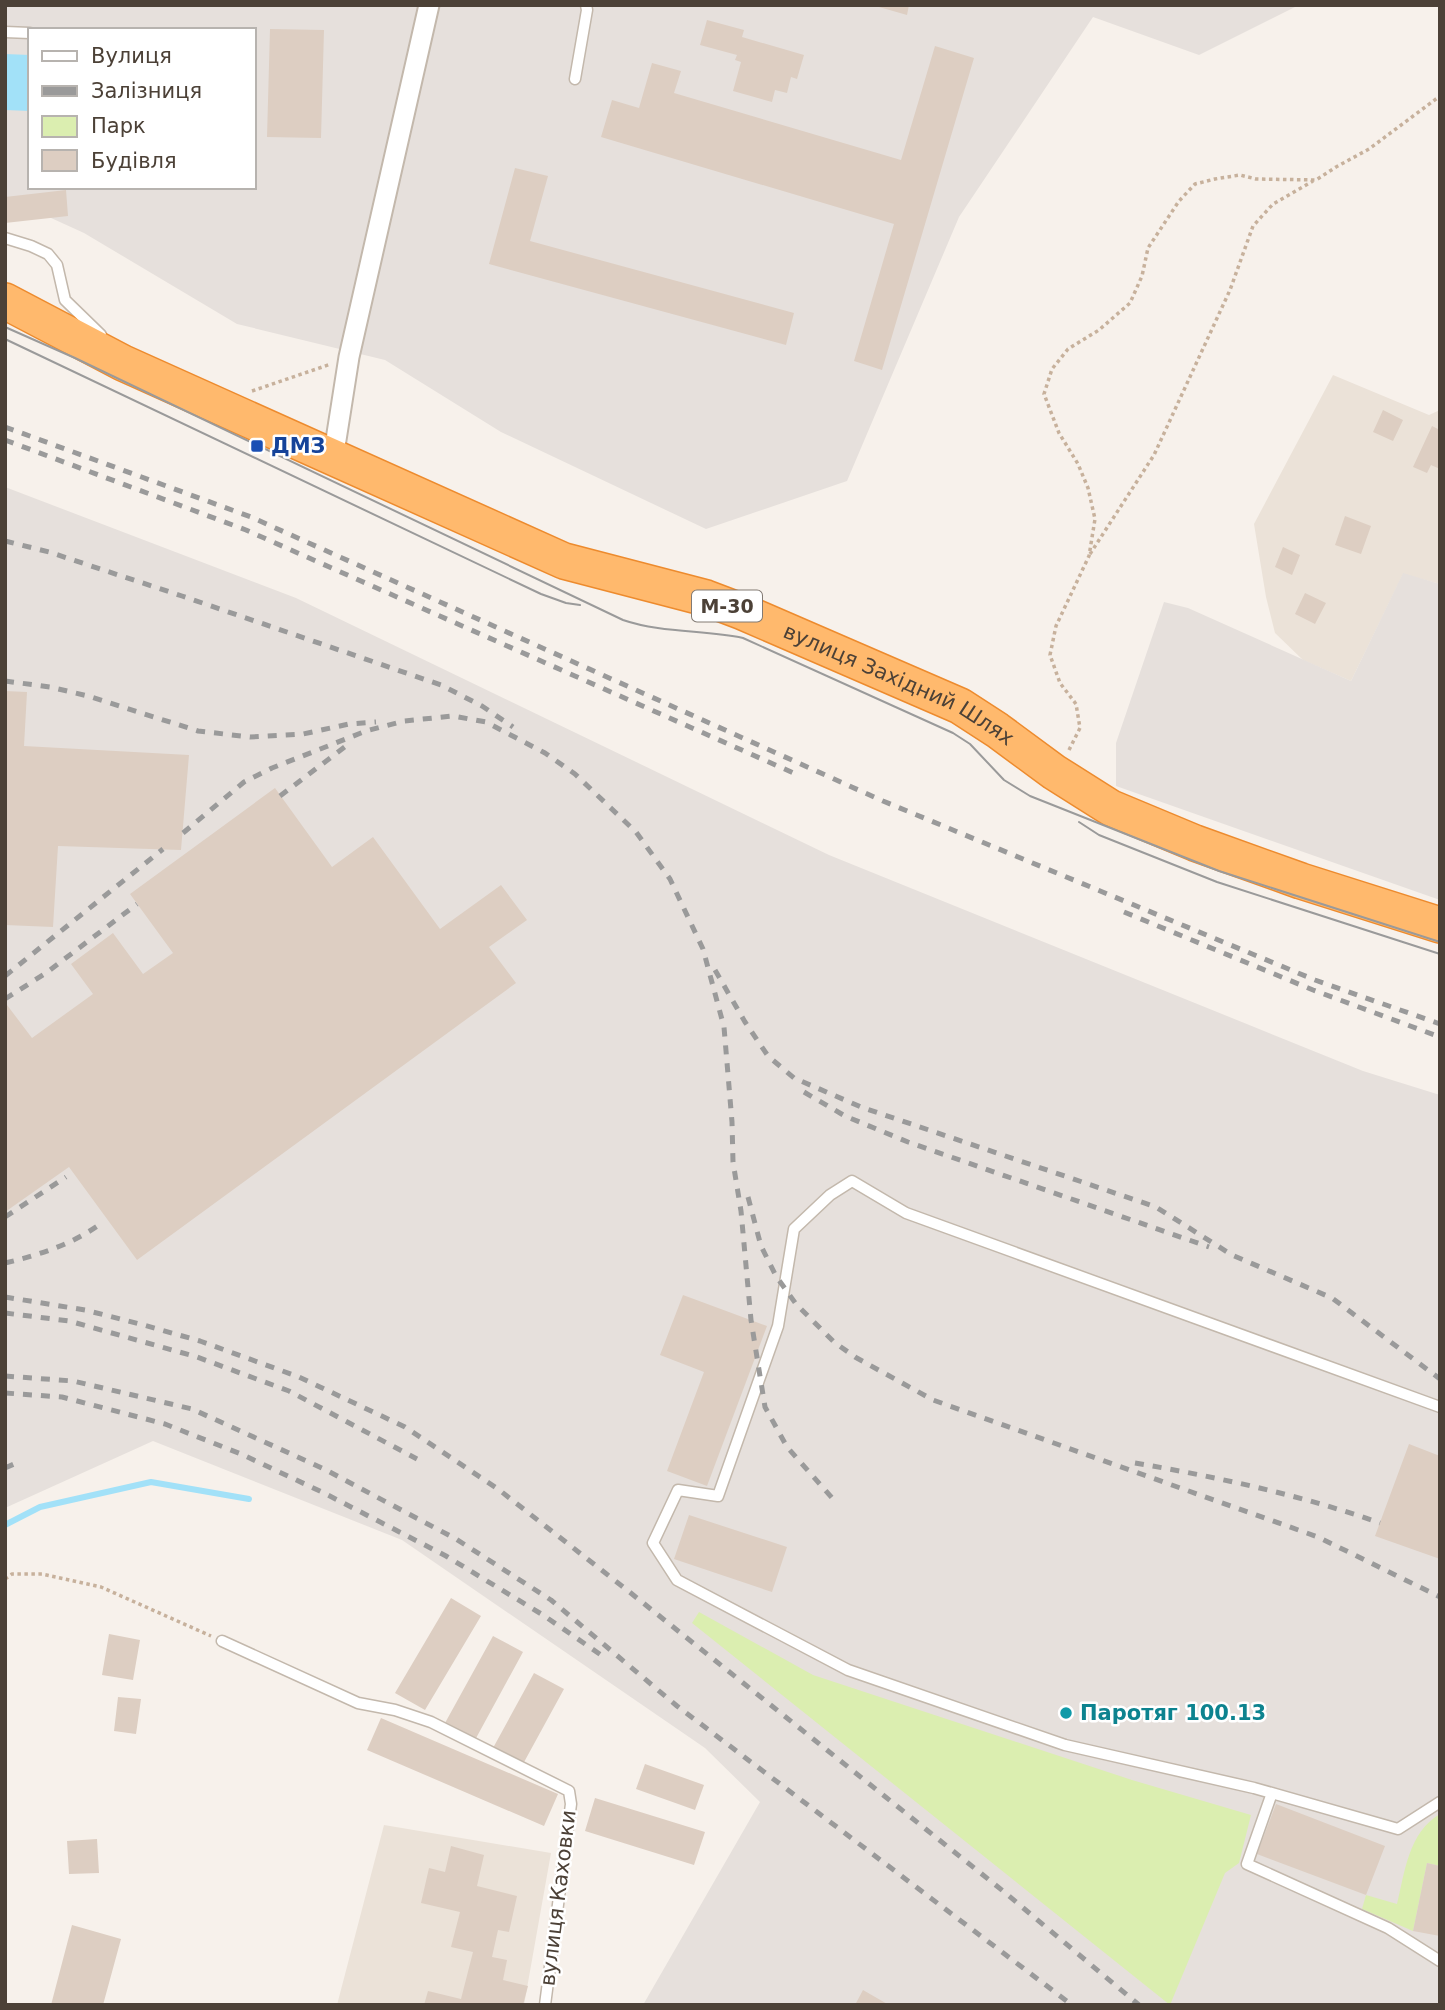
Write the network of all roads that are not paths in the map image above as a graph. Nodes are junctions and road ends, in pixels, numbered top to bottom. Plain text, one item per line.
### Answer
1 (429, 5) edge
2 (586, 5) edge
3 (5, 32) edge
4 (28, 33) edge
5 (575, 79) dead end
6 (5, 238) edge
7 (5, 301) edge
8 (123, 363) junction
9 (333, 459) junction
10 (1440, 925) edge
11 (1440, 1407) edge
12 (222, 1641) road end
13 (1272, 1793) junction
14 (1440, 1801) edge
15 (1440, 1961) edge
16 (545, 2005) edge

1 - 9 street
2 - 5 lane
3 - 4 lane
6 - 8 lane
7 - 8 highway, вулиця Західний Шлях / М-30
8 - 9 highway, вулиця Західний Шлях / М-30
9 - 10 highway, вулиця Західний Шлях / М-30
11 - 13 lane
12 - 16 lane, вулиця Каховки
13 - 14 lane
13 - 15 lane

